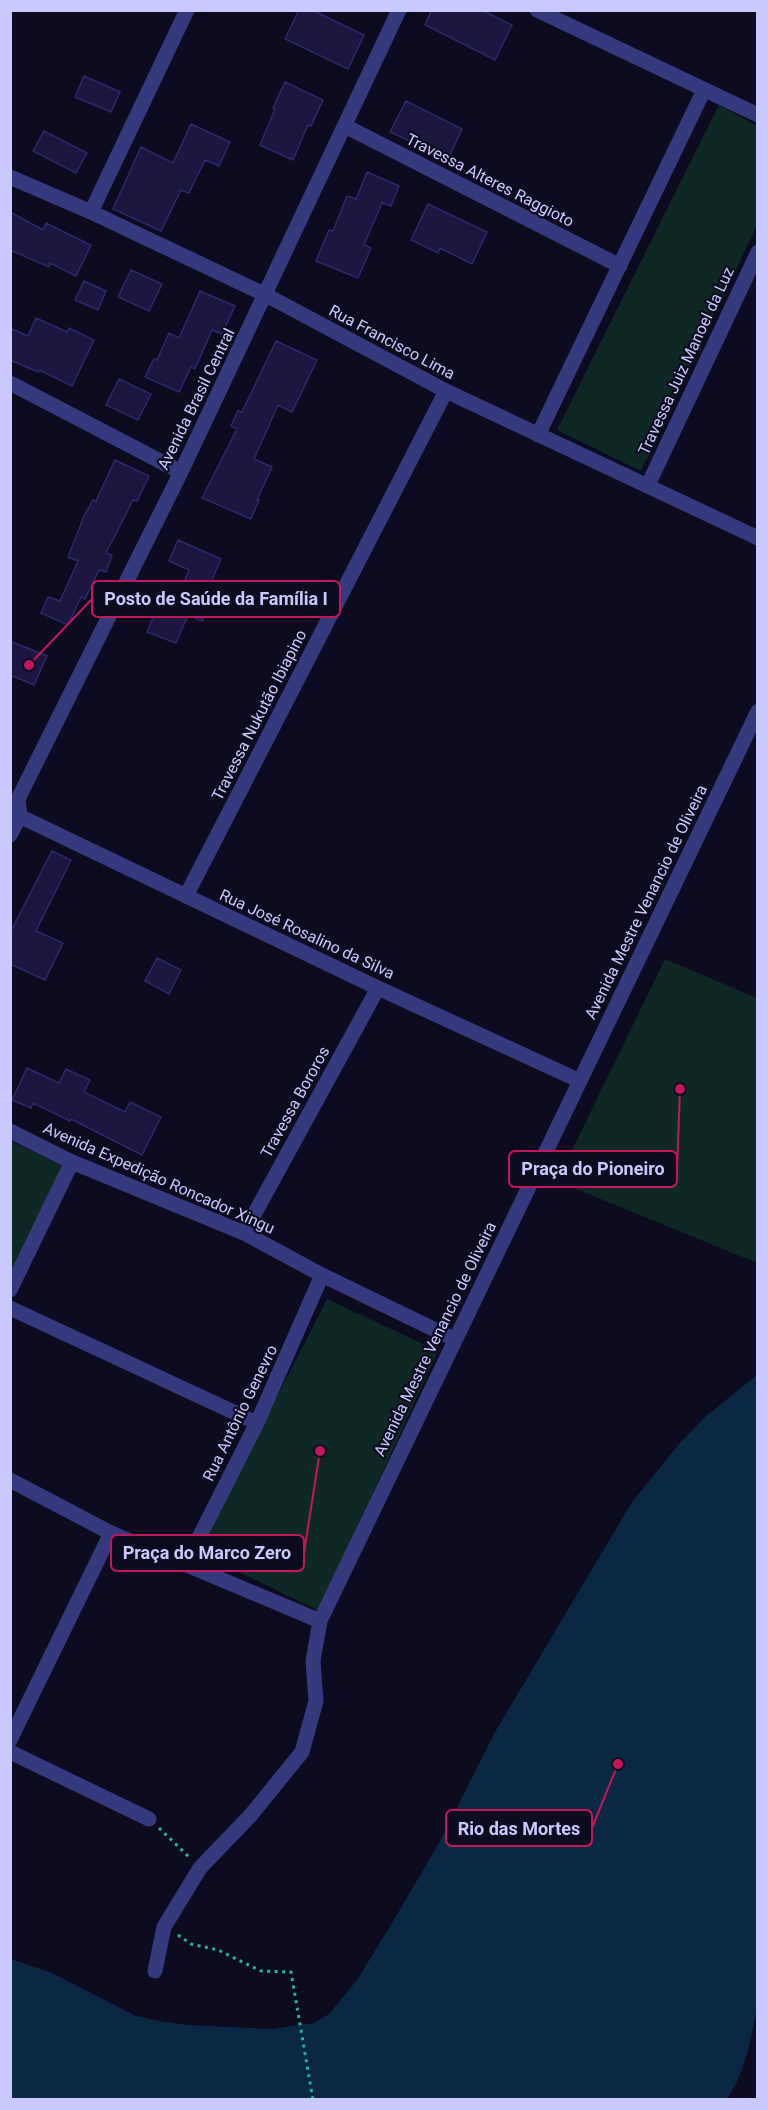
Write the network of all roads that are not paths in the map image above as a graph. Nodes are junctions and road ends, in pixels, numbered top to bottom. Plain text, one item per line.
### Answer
1 (188, 10) edge
2 (399, 10) edge
3 (537, 10) edge
4 (704, 90) junction
5 (758, 115) edge
6 (345, 126) junction
7 (10, 177) edge
8 (91, 212) junction
9 (758, 252) edge
10 (620, 266) junction
11 (266, 295) junction
12 (11, 384) edge
13 (446, 391) junction
14 (538, 435) junction
15 (181, 472) junction
16 (648, 485) junction
17 (758, 538) edge
18 (758, 711) edge
19 (15, 807) edge
20 (10, 835) edge
21 (186, 896) junction
22 (378, 988) junction
23 (580, 1081) junction
24 (10, 1131) edge
25 (72, 1162) junction
26 (244, 1233) junction
27 (322, 1275) junction
28 (10, 1290) edge
29 (10, 1308) edge
30 (454, 1339) junction
31 (257, 1423) junction
32 (10, 1480) edge
33 (111, 1533) junction
34 (185, 1565) junction
35 (320, 1621) junction
36 (10, 1740) edge
37 (10, 1752) edge
38 (149, 1819) road end
39 (155, 1971) dead end

1 - 8 street
2 - 6 street, Avenida Brasil Central
3 - 4 street
4 - 5 street
4 - 10 street
6 - 10 street, Travessa Alteres Raggioto
6 - 11 street, Avenida Brasil Central
7 - 8 street, Rua Francisco Lima
8 - 11 street, Rua Francisco Lima
9 - 16 street, Travessa Juiz Manoel da Luz
10 - 14 street
11 - 13 street, Rua Francisco Lima
11 - 15 street, Avenida Brasil Central
12 - 15 street
13 - 14 street, Rua Francisco Lima
13 - 21 street, Travessa Nukutão Ibiapino
14 - 16 street, Rua Francisco Lima
15 - 19 street, Avenida Brasil Central
16 - 17 street, Rua Francisco Lima
18 - 23 street, Avenida Mestre Venancio de Oliveira
19 - 20 street, Avenida Brasil Central
19 - 21 street, Rua José Rosalino da Silva
21 - 22 street, Rua José Rosalino da Silva
22 - 23 street, Rua José Rosalino da Silva
22 - 26 street, Travessa Bororos
23 - 30 street, Avenida Mestre Venancio de Oliveira
24 - 25 street, Avenida Expedição Roncador Xingu
25 - 26 street, Avenida Expedição Roncador Xingu
25 - 28 street
26 - 27 street, Avenida Expedição Roncador Xingu
27 - 30 street, Avenida Expedição Roncador Xingu
27 - 31 street, Rua Antônio Genevro
29 - 31 street
30 - 35 street, Avenida Mestre Venancio de Oliveira
31 - 34 street, Rua Antônio Genevro
32 - 33 street
33 - 34 street
33 - 36 street
34 - 35 street
35 - 39 street, Avenida Mestre Venancio de Oliveira
37 - 38 street

